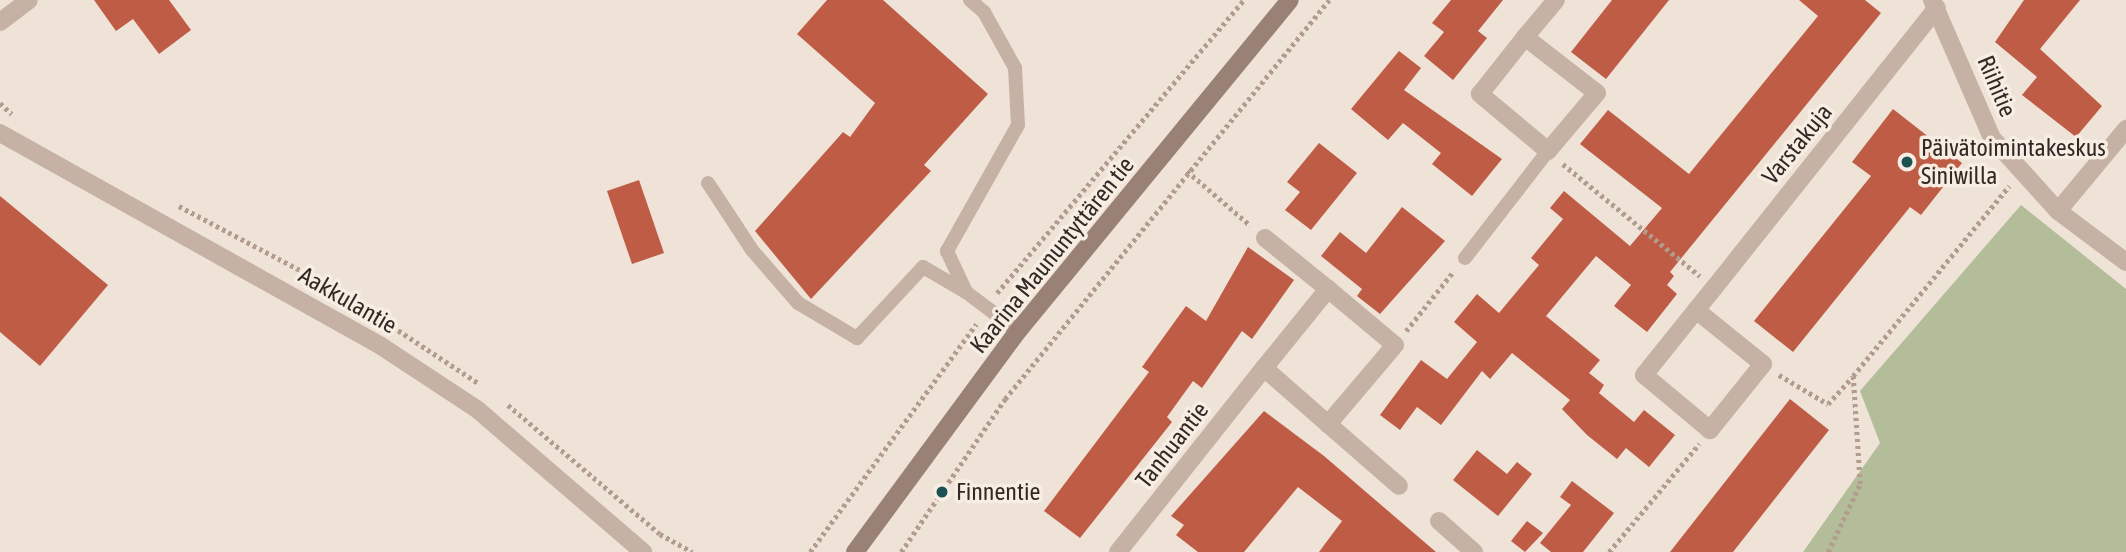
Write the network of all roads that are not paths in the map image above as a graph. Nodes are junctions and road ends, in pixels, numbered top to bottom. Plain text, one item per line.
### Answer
1 (29, 0) edge
2 (970, 0) edge
3 (1290, 0) edge
4 (1556, 0) edge
5 (1935, 4) edge
6 (0, 22) edge
7 (1525, 37) junction
8 (2126, 129) edge
9 (0, 133) edge
10 (1548, 151) junction
11 (708, 183) dead end
12 (2058, 211) junction
13 (1265, 238) road end
14 (1465, 258) road end
15 (2126, 262) edge
16 (1328, 289) junction
17 (966, 292) junction
18 (1696, 310) junction
19 (1018, 331) junction
20 (1264, 368) junction
21 (1328, 424) junction
22 (1399, 486) dead end
23 (1439, 521) dead end
24 (858, 550) edge
25 (643, 552) edge
26 (1118, 552) edge
27 (1474, 552) edge

1 - 6 street
2 - 17 lane
3 - 19 main road, Kaarina Maununtyttären tie
4 - 7 street
5 - 12 street, Riihitie
5 - 18 street, Varstakuja
7 - 10 street
7 - 10 street
8 - 12 street
9 - 25 street, Aakkulantie
10 - 14 lane
11 - 17 lane
12 - 15 street, Riihitie
13 - 16 street
16 - 20 street, Tanhuantie
16 - 21 street
17 - 19 lane
18 - 18 street, Varstakuja
19 - 24 main road, Kaarina Maununtyttären tie
20 - 21 street
20 - 26 street, Tanhuantie
21 - 22 street
23 - 27 street

